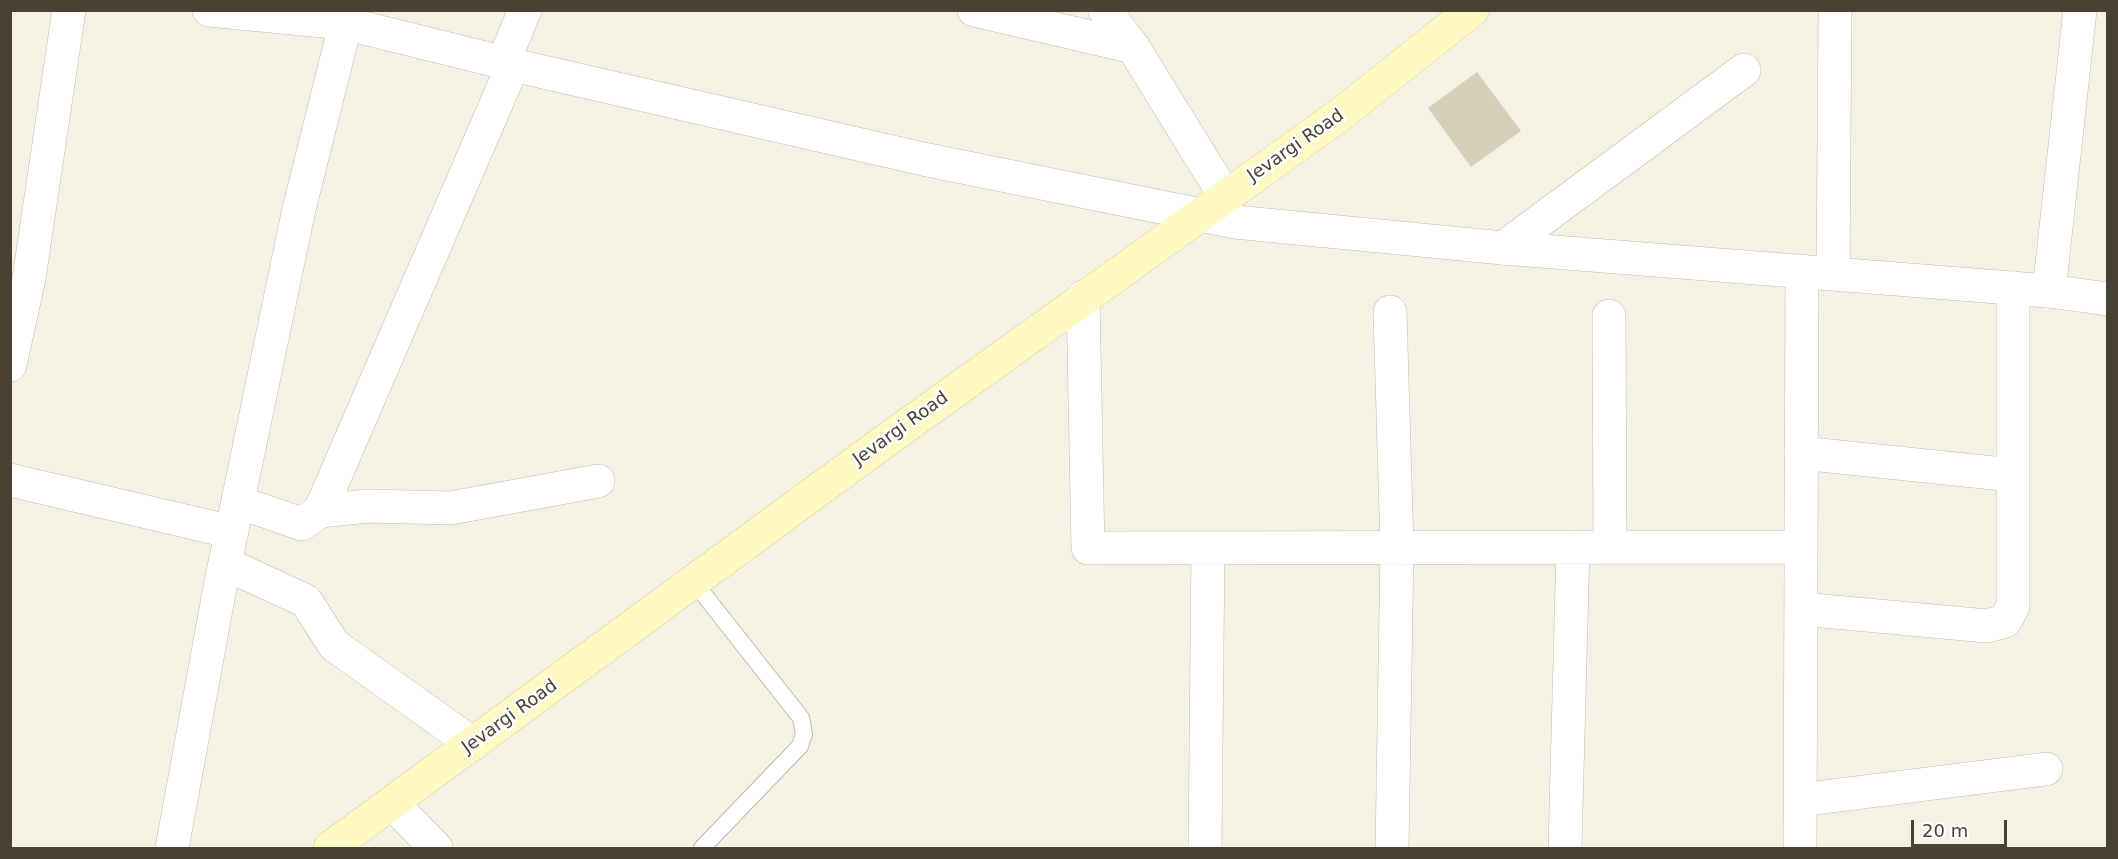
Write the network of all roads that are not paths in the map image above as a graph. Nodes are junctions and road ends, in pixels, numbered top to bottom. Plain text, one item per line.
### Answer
1 (69, 10) edge
2 (209, 10) edge
3 (525, 10) edge
4 (974, 10) edge
5 (1105, 10) edge
6 (1472, 10) edge
7 (1835, 10) edge
8 (2080, 10) edge
9 (346, 17) edge
10 (1133, 47) junction
11 (508, 64) junction
12 (1744, 70) dead end
13 (1225, 196) junction
14 (1198, 214) junction
15 (1503, 248) junction
16 (21, 260) edge
17 (1817, 272) junction
18 (2013, 288) junction
19 (2049, 291) junction
20 (1083, 297) junction
21 (2108, 299) edge
22 (1390, 312) dead end
23 (1610, 316) dead end
24 (10, 365) edge
25 (1801, 453) junction
26 (2013, 475) junction
27 (10, 480) edge
28 (598, 481) dead end
29 (320, 511) junction
30 (235, 517) junction
31 (1574, 547) junction
32 (1610, 547) junction
33 (1801, 547) junction
34 (1208, 548) junction
35 (1397, 548) junction
36 (225, 564) junction
37 (694, 582) junction
38 (1800, 609) junction
39 (473, 744) junction
40 (2046, 769) dead end
41 (1800, 800) junction
42 (392, 804) junction
43 (172, 849) edge
44 (330, 849) edge
45 (436, 849) edge
46 (702, 849) edge
47 (1205, 849) edge
48 (1392, 849) edge
49 (1565, 849) edge
50 (1800, 849) edge

1 - 16 street
2 - 9 street
3 - 11 street
4 - 10 street
5 - 10 street
6 - 13 main road, Jevargi Road
7 - 17 street
8 - 19 street
9 - 11 street
9 - 30 street
10 - 13 street
11 - 14 street
11 - 29 street
12 - 15 street
13 - 14 main road, Jevargi Road
14 - 15 street
14 - 20 main road, Jevargi Road
15 - 17 street
16 - 24 street
17 - 18 street
17 - 25 street
18 - 19 street
18 - 26 street
19 - 21 street
20 - 34 street
20 - 37 main road, Jevargi Road
22 - 35 street
23 - 32 street
25 - 26 street
25 - 33 street
26 - 38 street
27 - 30 street
28 - 29 street
29 - 30 street
30 - 36 street
31 - 32 street
31 - 35 street
31 - 49 street
32 - 33 street
33 - 38 street
34 - 35 street
34 - 47 street
35 - 48 street
36 - 39 street
36 - 43 street
37 - 39 main road, Jevargi Road
37 - 46 lane
38 - 41 street
39 - 42 main road, Jevargi Road
40 - 41 street
41 - 50 street
42 - 44 main road, Jevargi Road
42 - 45 street

